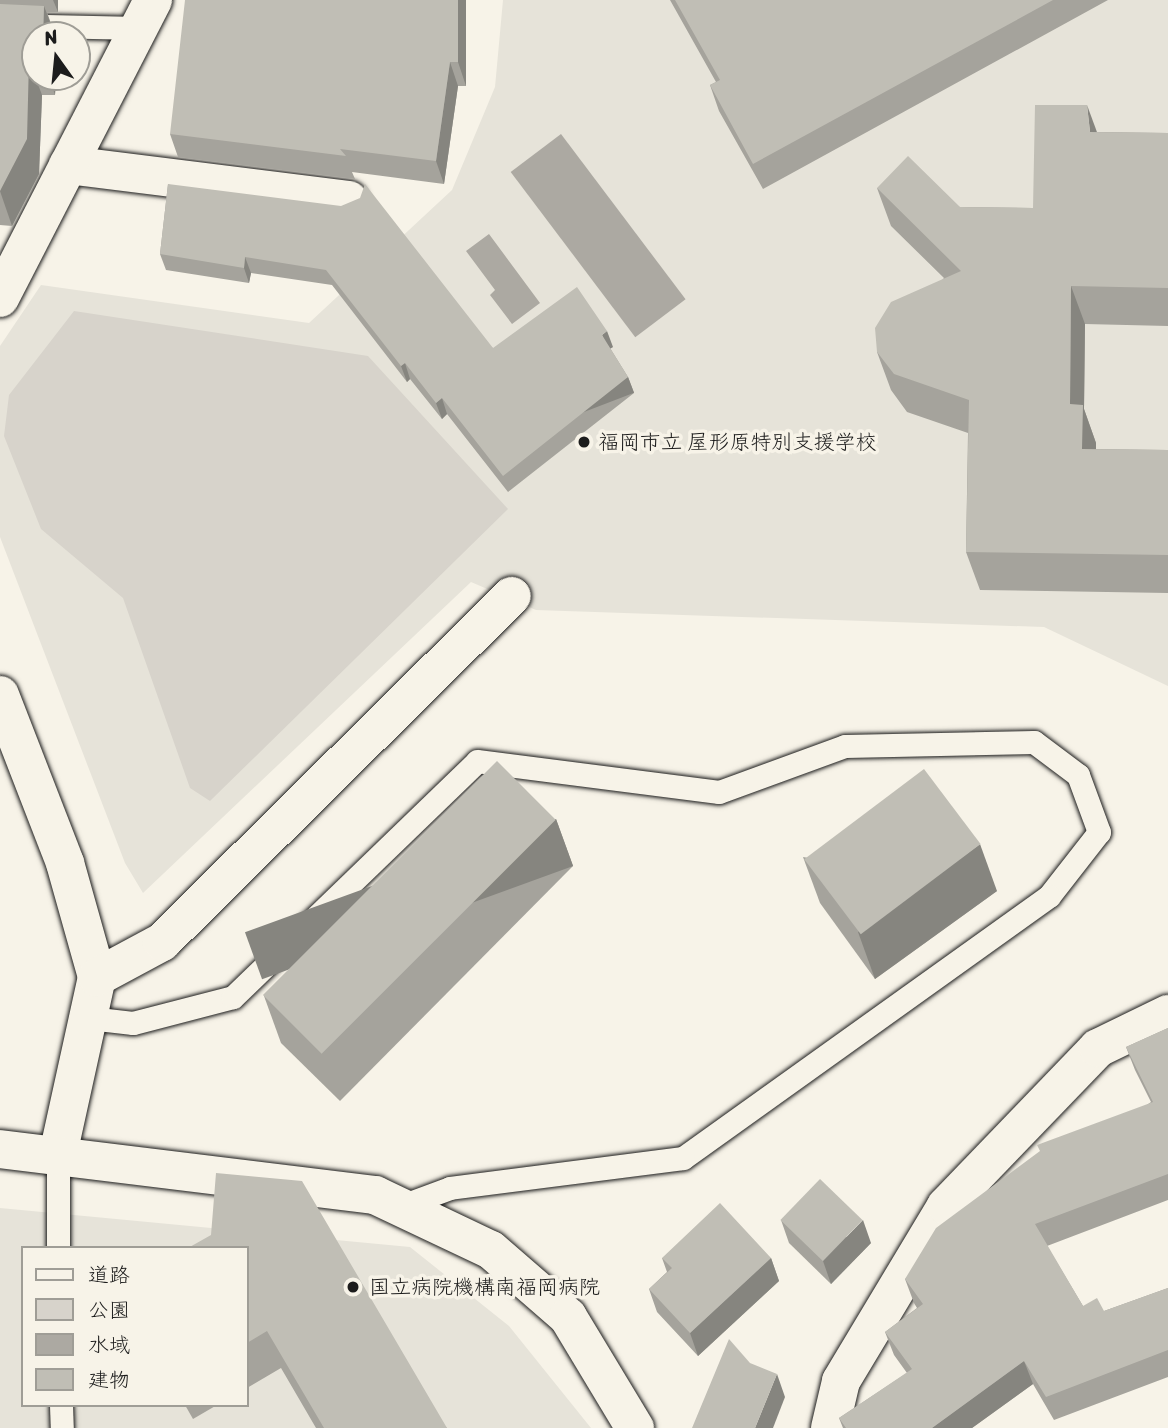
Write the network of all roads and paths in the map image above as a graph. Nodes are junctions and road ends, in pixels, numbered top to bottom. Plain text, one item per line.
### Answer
1 (146, 14) edge
2 (0, 25) edge
3 (68, 165) junction
4 (349, 200) edge
5 (0, 298) edge
6 (512, 596) dead end
7 (0, 695) edge
8 (97, 977) junction
9 (1168, 1014) edge
10 (89, 1018) junction
11 (0, 1149) edge
12 (58, 1154) junction
13 (399, 1207) junction
14 (58, 1246) edge
15 (61, 1407) edge
16 (62, 1428) edge
17 (635, 1428) edge
18 (830, 1428) edge

1 - 2 lane
1 - 3 street
3 - 4 street
3 - 5 street
6 - 8 street
7 - 8 street
8 - 10 street
9 - 18 street
10 - 12 street
10 - 13 lane
11 - 12 street
12 - 13 street
12 - 14 lane
13 - 17 street
15 - 16 lane

